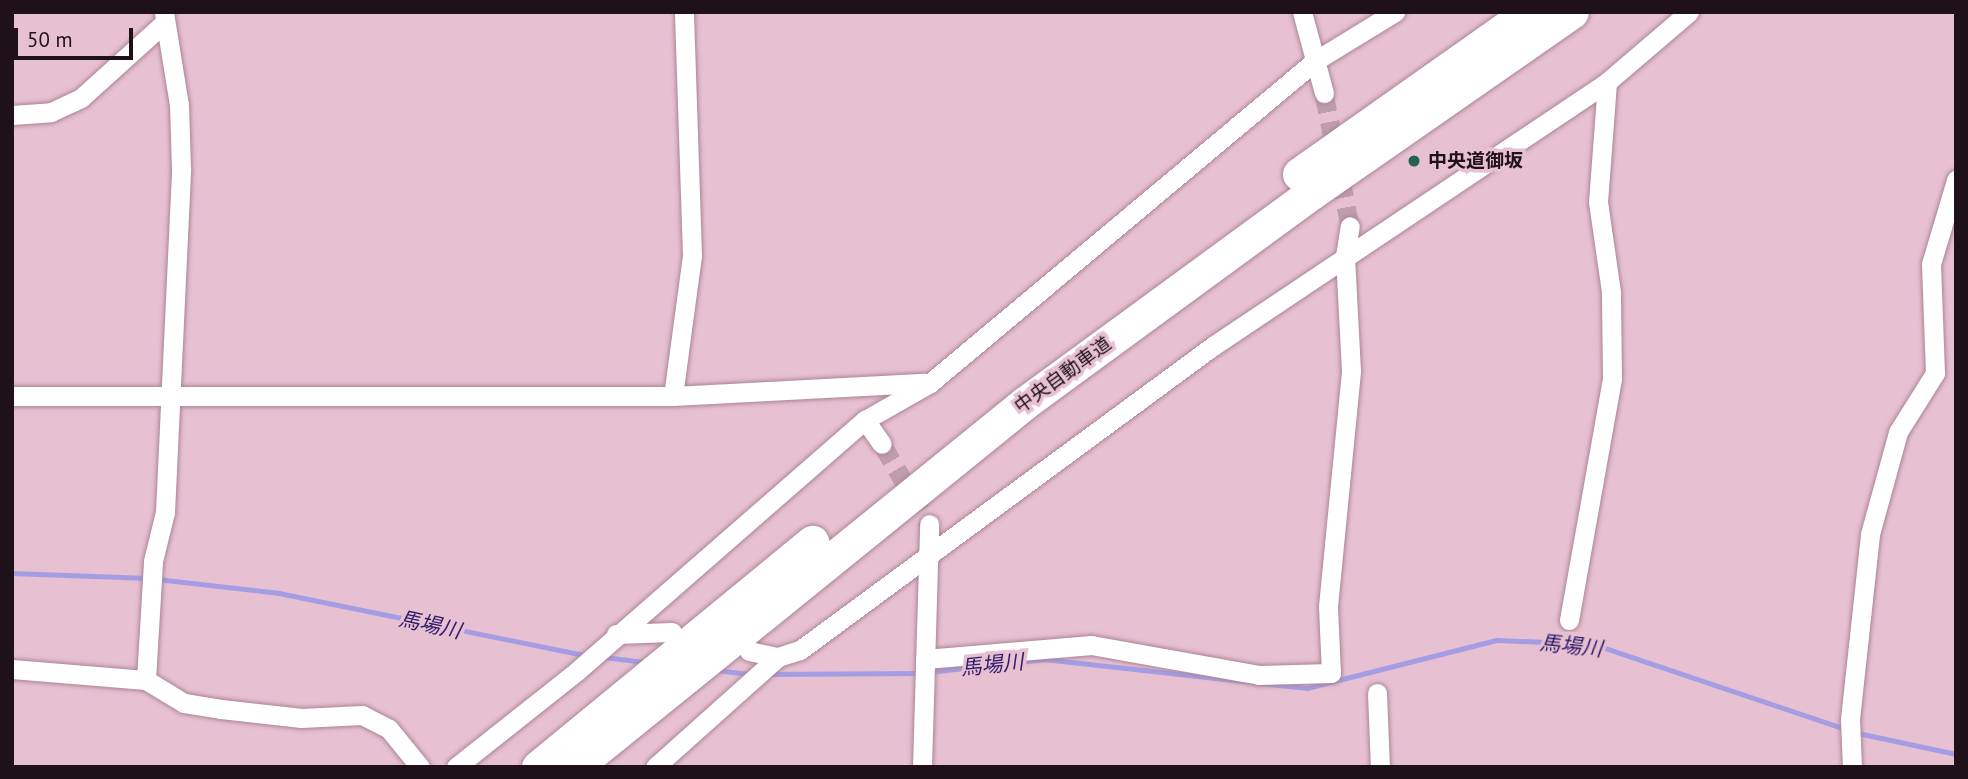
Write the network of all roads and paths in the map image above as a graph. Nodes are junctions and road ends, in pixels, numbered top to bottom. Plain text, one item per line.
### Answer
1 (684, 12) edge
2 (1302, 12) edge
3 (1395, 12) edge
4 (1529, 12) edge
5 (1572, 12) edge
6 (1689, 12) edge
7 (164, 18) edge
8 (1315, 61) junction
9 (1606, 82) junction
10 (1324, 93) tunnel mouth
11 (12, 115) edge
12 (1956, 180) edge
13 (1350, 226) tunnel mouth
14 (1345, 256) junction
15 (930, 383) junction
16 (169, 394) junction
17 (12, 396) edge
18 (673, 396) junction
19 (865, 420) junction
20 (882, 444) tunnel mouth
21 (929, 524) tunnel mouth
22 (932, 554) junction
23 (1569, 620) dead end
24 (676, 639) junction
25 (610, 640) junction
26 (749, 651) dead end
27 (774, 662) junction
28 (924, 667) junction
29 (12, 669) edge
30 (146, 680) junction
31 (658, 680) junction
32 (1377, 692) dead end
33 (420, 767) edge
34 (456, 767) edge
35 (538, 767) edge
36 (575, 767) edge
37 (655, 767) edge
38 (922, 767) edge
39 (1380, 767) edge
40 (1852, 767) edge

1 - 18 street
2 - 8 street
3 - 8 street
4 - 24 highway, 中央自動車道
5 - 31 highway, 中央自動車道
6 - 9 street
7 - 11 street
7 - 16 street
8 - 10 street
8 - 15 street
9 - 14 street
9 - 23 street
12 - 40 street
13 - 14 street
14 - 22 street
14 - 28 street
15 - 18 street
15 - 19 street
16 - 17 street
16 - 18 street
16 - 30 street
19 - 20 street
19 - 25 street
21 - 22 street
22 - 27 street
22 - 28 street
24 - 25 street
24 - 31 highway, 中央自動車道
25 - 34 street
26 - 27 street
27 - 37 street
28 - 38 street
29 - 30 street
30 - 33 street
31 - 35 highway, 中央自動車道
31 - 36 highway, 中央自動車道
32 - 39 street

